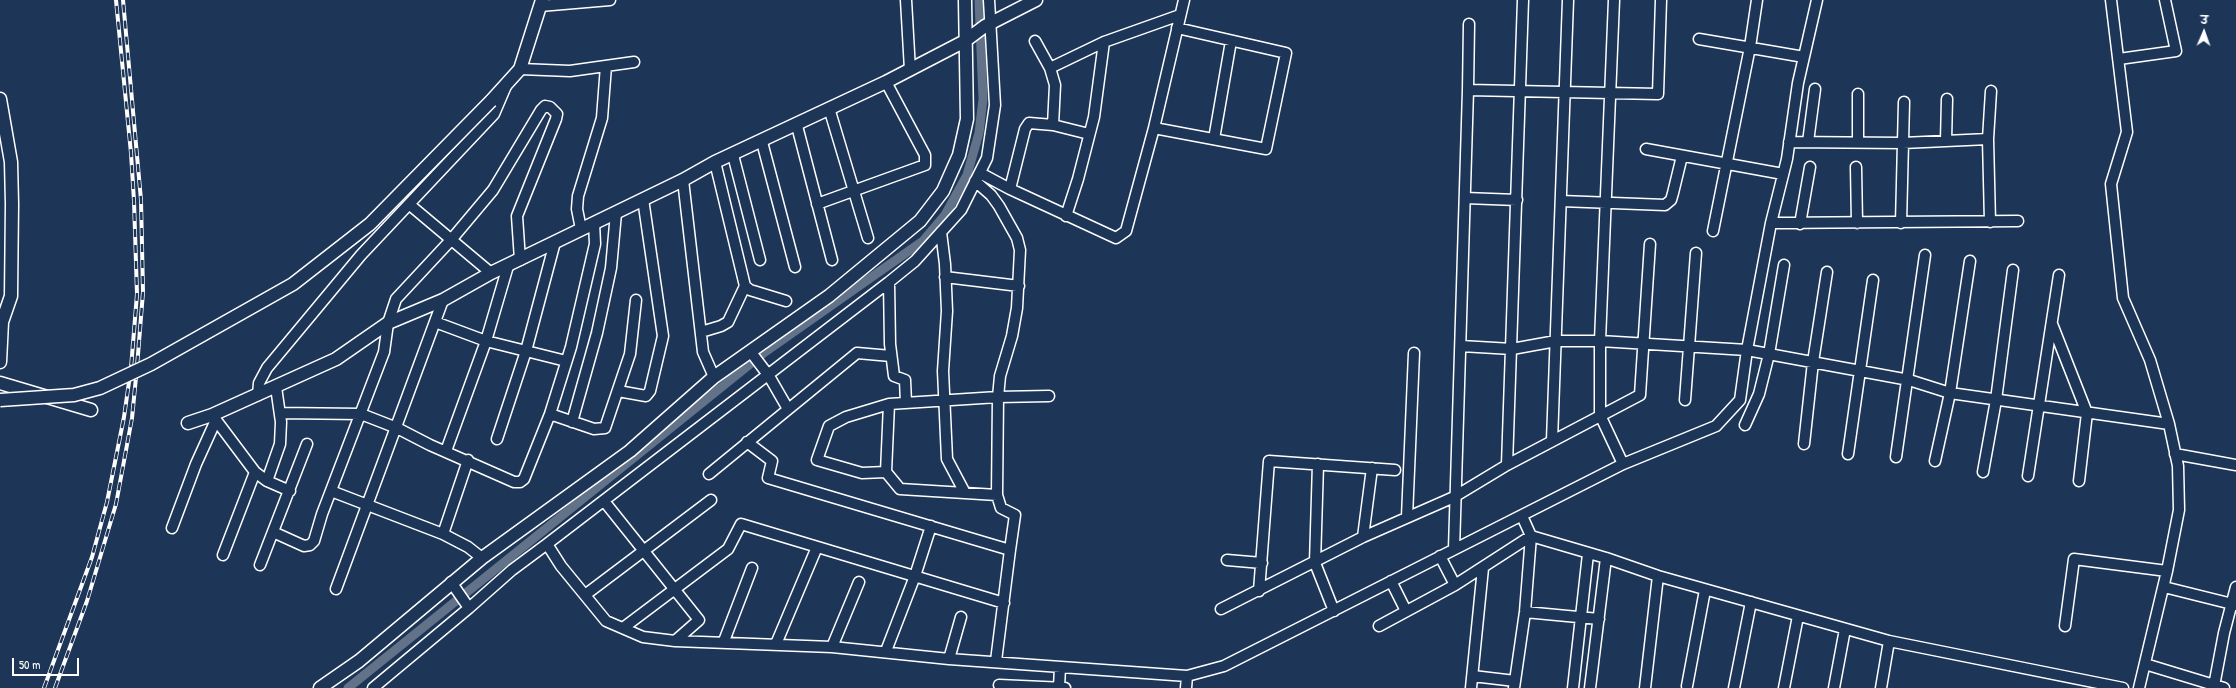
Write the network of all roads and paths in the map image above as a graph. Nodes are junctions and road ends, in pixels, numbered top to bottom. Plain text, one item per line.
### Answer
1 (610, 0) edge
2 (906, 0) edge
3 (965, 0) edge
4 (989, 0) edge
5 (1036, 0) edge
6 (1184, 0) edge
7 (1523, 0) edge
8 (1568, 0) edge
9 (1614, 0) edge
10 (1661, 0) edge
11 (1757, 0) edge
12 (1817, 0) edge
13 (2111, 0) edge
14 (2165, 0) edge
15 (541, 3) edge
16 (1180, 15) junction
17 (1469, 24) dead end
18 (987, 25) junction
19 (1177, 28) junction
20 (968, 38) junction
21 (1699, 39) dead end
22 (1035, 40) dead end
23 (1231, 41) junction
24 (1104, 42) junction
25 (1750, 47) junction
26 (1804, 57) junction
27 (2119, 59) junction
28 (634, 62) dead end
29 (606, 66) junction
30 (1050, 68) junction
31 (520, 69) junction
32 (910, 70) junction
33 (886, 82) junction
34 (506, 84) junction
35 (1815, 89) dead end
36 (1468, 90) junction
37 (1520, 91) junction
38 (1991, 91) dead end
39 (1565, 92) junction
40 (1610, 93) junction
41 (1858, 94) dead end
42 (1947, 98) dead end
43 (0, 99) edge
44 (1904, 102) dead end
45 (829, 108) junction
46 (1053, 125) junction
47 (797, 126) junction
48 (1154, 128) junction
49 (1089, 134) junction
50 (1214, 139) junction
51 (1988, 139) junction
52 (1946, 141) junction
53 (762, 142) junction
54 (1903, 142) junction
55 (1798, 143) junction
56 (1858, 143) junction
57 (1646, 149) dead end
58 (733, 154) junction
59 (1682, 156) junction
60 (715, 162) junction
61 (1728, 164) junction
62 (1810, 167) dead end
63 (1856, 167) dead end
64 (1783, 174) junction
65 (977, 177) junction
66 (683, 180) junction
67 (1010, 190) junction
68 (854, 191) junction
69 (1465, 198) junction
70 (643, 199) junction
71 (1517, 200) junction
72 (1561, 201) junction
73 (1607, 203) junction
74 (817, 204) junction
75 (410, 205) junction
76 (616, 212) junction
77 (1066, 216) junction
78 (2018, 221) dead end
79 (594, 222) junction
80 (1990, 222) junction
81 (1778, 223) junction
82 (1901, 223) junction
83 (1800, 224) junction
84 (1857, 224) junction
85 (581, 229) junction
86 (941, 232) junction
87 (1713, 232) dead end
88 (868, 238) dead end
89 (451, 240) junction
90 (555, 242) junction
91 (1650, 244) dead end
92 (1696, 253) dead end
93 (1925, 255) dead end
94 (520, 260) junction
95 (760, 260) dead end
96 (832, 260) dead end
97 (1970, 261) dead end
98 (1784, 265) dead end
99 (508, 266) junction
100 (795, 267) dead end
101 (2013, 270) dead end
102 (1827, 272) dead end
103 (491, 273) junction
104 (2059, 275) dead end
105 (945, 277) junction
106 (1874, 280) dead end
107 (889, 282) junction
108 (745, 286) junction
109 (1018, 286) junction
110 (443, 300) junction
111 (636, 300) dead end
112 (786, 302) dead end
113 (435, 322) junction
114 (388, 323) junction
115 (2052, 324) junction
116 (1, 325) edge
117 (701, 332) junction
118 (486, 341) junction
119 (1556, 341) junction
120 (1600, 341) junction
121 (1644, 342) junction
122 (1461, 346) junction
123 (1689, 346) junction
124 (1512, 349) junction
125 (526, 351) junction
126 (1758, 352) junction
127 (1414, 353) dead end
128 (754, 356) junction
129 (891, 356) junction
130 (566, 361) junction
131 (0, 362) edge
132 (1813, 362) junction
133 (1861, 371) junction
134 (714, 376) junction
135 (770, 376) junction
136 (1909, 380) junction
137 (0, 384) edge
138 (276, 387) junction
139 (618, 391) junction
140 (1950, 393) junction
141 (258, 395) junction
142 (1049, 396) dead end
143 (998, 397) junction
144 (0, 400) edge
145 (1685, 400) dead end
146 (1996, 400) junction
147 (944, 402) junction
148 (906, 403) junction
149 (890, 404) junction
150 (2038, 406) junction
151 (788, 409) junction
152 (91, 410) dead end
153 (280, 413) junction
154 (2087, 413) junction
155 (361, 414) junction
156 (550, 414) junction
157 (1600, 415) junction
158 (214, 418) junction
159 (572, 422) junction
160 (188, 423) dead end
161 (2169, 424) junction
162 (1745, 425) dead end
163 (397, 428) junction
164 (498, 439) dead end
165 (1552, 441) junction
166 (747, 442) junction
167 (307, 444) dead end
168 (1804, 444) dead end
169 (446, 451) junction
170 (1848, 454) dead end
171 (2175, 454) junction
172 (1896, 457) dead end
173 (468, 460) junction
174 (1935, 461) dead end
175 (1318, 464) junction
176 (1623, 464) junction
177 (1507, 465) junction
178 (2236, 465) edge
179 (1372, 468) junction
180 (1394, 470) dead end
181 (255, 472) junction
182 (886, 472) junction
183 (1983, 472) dead end
184 (709, 474) dead end
185 (2028, 476) dead end
186 (267, 481) junction
187 (2079, 481) dead end
188 (290, 491) junction
189 (331, 491) junction
190 (965, 493) junction
191 (997, 495) junction
192 (1454, 497) junction
193 (711, 500) dead end
194 (604, 501) junction
195 (368, 506) junction
196 (1407, 517) junction
197 (1526, 525) junction
198 (931, 526) junction
199 (172, 528) dead end
200 (274, 532) junction
201 (442, 534) junction
202 (1363, 537) junction
203 (547, 544) junction
204 (817, 547) junction
205 (1454, 548) junction
206 (1010, 550) junction
207 (644, 551) junction
208 (475, 552) junction
209 (1588, 554) junction
210 (223, 555) dead end
211 (1606, 558) junction
212 (1227, 560) dead end
213 (1262, 562) junction
214 (1315, 563) junction
215 (1443, 563) junction
216 (260, 565) dead end
217 (752, 568) dead end
218 (1483, 568) junction
219 (2167, 571) junction
220 (916, 576) junction
221 (1658, 576) junction
222 (859, 582) dead end
223 (453, 585) junction
224 (1455, 585) junction
225 (2164, 587) junction
226 (2236, 587) edge
227 (1394, 588) junction
228 (336, 589) dead end
229 (675, 589) junction
230 (1706, 590) junction
231 (1259, 591) junction
232 (585, 595) junction
233 (1751, 602) junction
234 (1004, 603) junction
235 (467, 604) junction
236 (2234, 604) edge
237 (1221, 609) dead end
238 (1334, 610) junction
239 (1406, 611) junction
240 (1525, 612) junction
241 (1798, 616) junction
242 (961, 617) dead end
243 (1580, 618) junction
244 (1599, 619) junction
245 (1379, 626) dead end
246 (2064, 626) dead end
247 (623, 628) junction
248 (1845, 629) junction
249 (675, 641) junction
250 (724, 641) junction
251 (1889, 641) junction
252 (776, 644) junction
253 (832, 647) junction
254 (886, 651) junction
255 (949, 659) junction
256 (996, 661) junction
257 (2145, 664) junction
258 (1473, 676) junction
259 (1059, 679) edge
260 (1186, 683) edge
261 (1515, 684) edge
262 (999, 685) dead end
263 (1687, 686) dead end
264 (2219, 687) edge
265 (320, 688) edge
266 (373, 688) edge
267 (1065, 688) edge
268 (1471, 688) edge
269 (1573, 688) edge
270 (1590, 688) edge
271 (1645, 688) edge
272 (1734, 688) edge
273 (1784, 688) edge
274 (1834, 688) edge
275 (1881, 688) edge
276 (2123, 688) edge
277 (2139, 688) edge

1 - 15 street
2 - 32 street
3 - 20 street
4 - 18 street
5 - 18 street
6 - 16 street
7 - 37 street
8 - 39 street
9 - 40 street
10 - 40 street
11 - 25 street
12 - 26 street
13 - 27 street
14 - 27 street
15 - 31 street
16 - 19 street
16 - 24 street
17 - 36 street
18 - 20 street
18 - 65 street
19 - 23 street
19 - 48 street
20 - 32 street
20 - 128 street
21 - 25 street
22 - 30 street
23 - 50 street
23 - 50 street
24 - 30 street
24 - 49 street
25 - 26 street
25 - 61 street
26 - 55 street
27 - 161 street
28 - 29 street
29 - 31 street
29 - 85 street
30 - 46 street
31 - 34 street
32 - 33 street
33 - 45 street
33 - 68 street
34 - 75 street
34 - 144 street, bridge
35 - 55 street
36 - 37 street
36 - 69 street
37 - 39 street
37 - 71 street
38 - 51 street
39 - 40 street
39 - 72 street
40 - 73 street
41 - 56 street
42 - 52 street
43 - 116 street
44 - 54 street
45 - 47 street
45 - 68 street
46 - 49 street
46 - 67 street
47 - 53 street
47 - 74 street
48 - 50 street
48 - 77 street
49 - 77 street
51 - 52 street
51 - 80 street
52 - 54 street
53 - 58 street
53 - 100 street
54 - 56 street
54 - 82 street
55 - 56 street
55 - 64 street
57 - 59 street
58 - 60 street
58 - 95 street
59 - 61 street
59 - 73 street
60 - 66 street
60 - 108 street
61 - 64 street
61 - 87 street
62 - 83 street
63 - 84 street
64 - 81 street
65 - 67 street
65 - 86 street
65 - 109 street
66 - 70 street
66 - 117 street
67 - 77 street
68 - 74 street
68 - 88 street
69 - 71 street
69 - 122 street
70 - 76 street
70 - 139 street
71 - 124 street
72 - 73 street
72 - 119 street
73 - 120 street
74 - 96 street
75 - 89 street
75 - 141 street
76 - 79 street
76 - 159 street
78 - 80 street
79 - 85 street
79 - 130 street
80 - 82 street
81 - 83 street
81 - 126 street
82 - 84 street
83 - 84 street
85 - 90 street
86 - 105 street
86 - 107 street
89 - 94 street
89 - 103 street
89 - 114 street
90 - 94 street
90 - 125 street
91 - 121 street
92 - 123 street
93 - 136 street
94 - 99 street
97 - 140 street
98 - 126 street
99 - 103 street
99 - 118 street
101 - 146 street
102 - 132 street
103 - 110 street
104 - 115 street
105 - 109 street
105 - 147 street
106 - 133 street
107 - 129 street
107 - 135 street
108 - 112 street
108 - 117 street
109 - 143 street
110 - 113 street
110 - 114 street
111 - 139 street
113 - 118 street
113 - 163 street
114 - 138 street
114 - 155 street
115 - 150 street
115 - 154 street
116 - 131 street
117 - 134 street
118 - 125 street
118 - 169 street
119 - 120 street
119 - 124 street
119 - 165 street
120 - 121 street
120 - 157 street
121 - 123 street
121 - 157 street
122 - 124 street
122 - 192 street
123 - 126 street
123 - 145 street
124 - 177 street
125 - 130 street
125 - 164 street
126 - 132 street
126 - 162 street
126 - 176 street
127 - 196 street
128 - 134 street
128 - 135 street
129 - 148 street
129 - 151 street
130 - 156 street
132 - 133 street
132 - 168 street
133 - 136 street
133 - 170 street
134 - 208 street
135 - 151 street
135 - 194 street
136 - 140 street
136 - 172 street
137 - 152 street
138 - 141 street
138 - 153 street
139 - 159 street
140 - 146 street
140 - 174 street
141 - 158 street
142 - 143 street
143 - 147 street
143 - 191 street
146 - 150 street
146 - 183 street
147 - 148 street
147 - 190 street
148 - 149 street
149 - 182 street
149 - 182 street
150 - 154 street
150 - 185 street
151 - 166 street
153 - 155 street
153 - 186 street
154 - 161 street
154 - 187 street
155 - 163 street
155 - 189 street
156 - 159 street
156 - 173 street
157 - 165 street
157 - 176 street
158 - 160 street
158 - 181 street
158 - 199 street
161 - 171 street
163 - 169 street
163 - 195 street
165 - 177 street
166 - 184 street
166 - 198 street
167 - 188 street
169 - 173 street
171 - 178 street
171 - 219 street
173 - 201 street
175 - 179 street
175 - 213 street
175 - 214 street
176 - 197 street
177 - 192 street
179 - 180 street
179 - 202 street
181 - 186 street
181 - 210 street
182 - 190 street
186 - 188 street
188 - 200 street
189 - 195 street
189 - 200 street
190 - 191 street
191 - 206 street
192 - 196 street
192 - 205 street
193 - 207 street
194 - 203 street
194 - 207 street
195 - 201 street
195 - 228 street
196 - 202 street
197 - 205 street
197 - 209 street
197 - 218 street
197 - 240 street
198 - 206 street
198 - 220 street
200 - 216 street
201 - 208 street
202 - 214 street
203 - 232 street
203 - 235 street
204 - 220 street
204 - 229 street
204 - 252 street
205 - 215 street
206 - 234 street
207 - 229 street
207 - 232 street
208 - 223 street
209 - 211 street
209 - 243 street
211 - 221 street
211 - 244 street
212 - 213 street
213 - 231 street
214 - 231 street
214 - 238 street
215 - 224 street
215 - 227 street
217 - 250 street
218 - 224 street
218 - 258 street
219 - 225 street
219 - 246 street
220 - 234 street
220 - 254 street
221 - 230 street
221 - 271 street
222 - 253 street
223 - 235 street
223 - 265 street
224 - 239 street
225 - 236 street
225 - 257 street
226 - 236 street
227 - 238 street
227 - 239 street
229 - 247 street
229 - 249 street
230 - 233 street
230 - 263 street
231 - 237 street
232 - 247 street
233 - 241 street
233 - 272 street
234 - 256 street
235 - 266 street
236 - 264 street
238 - 260 street
239 - 245 street
240 - 243 street
240 - 261 street
241 - 248 street
241 - 273 street
242 - 255 street
243 - 244 street
243 - 269 street
244 - 270 street
247 - 249 street
248 - 251 street
248 - 274 street
249 - 250 street
250 - 252 street
251 - 275 street
251 - 276 street
252 - 253 street
253 - 254 street
254 - 255 street
255 - 256 street
256 - 259 street
257 - 264 street
257 - 277 street
258 - 261 street
258 - 268 street
259 - 260 street
259 - 262 street
259 - 267 street

